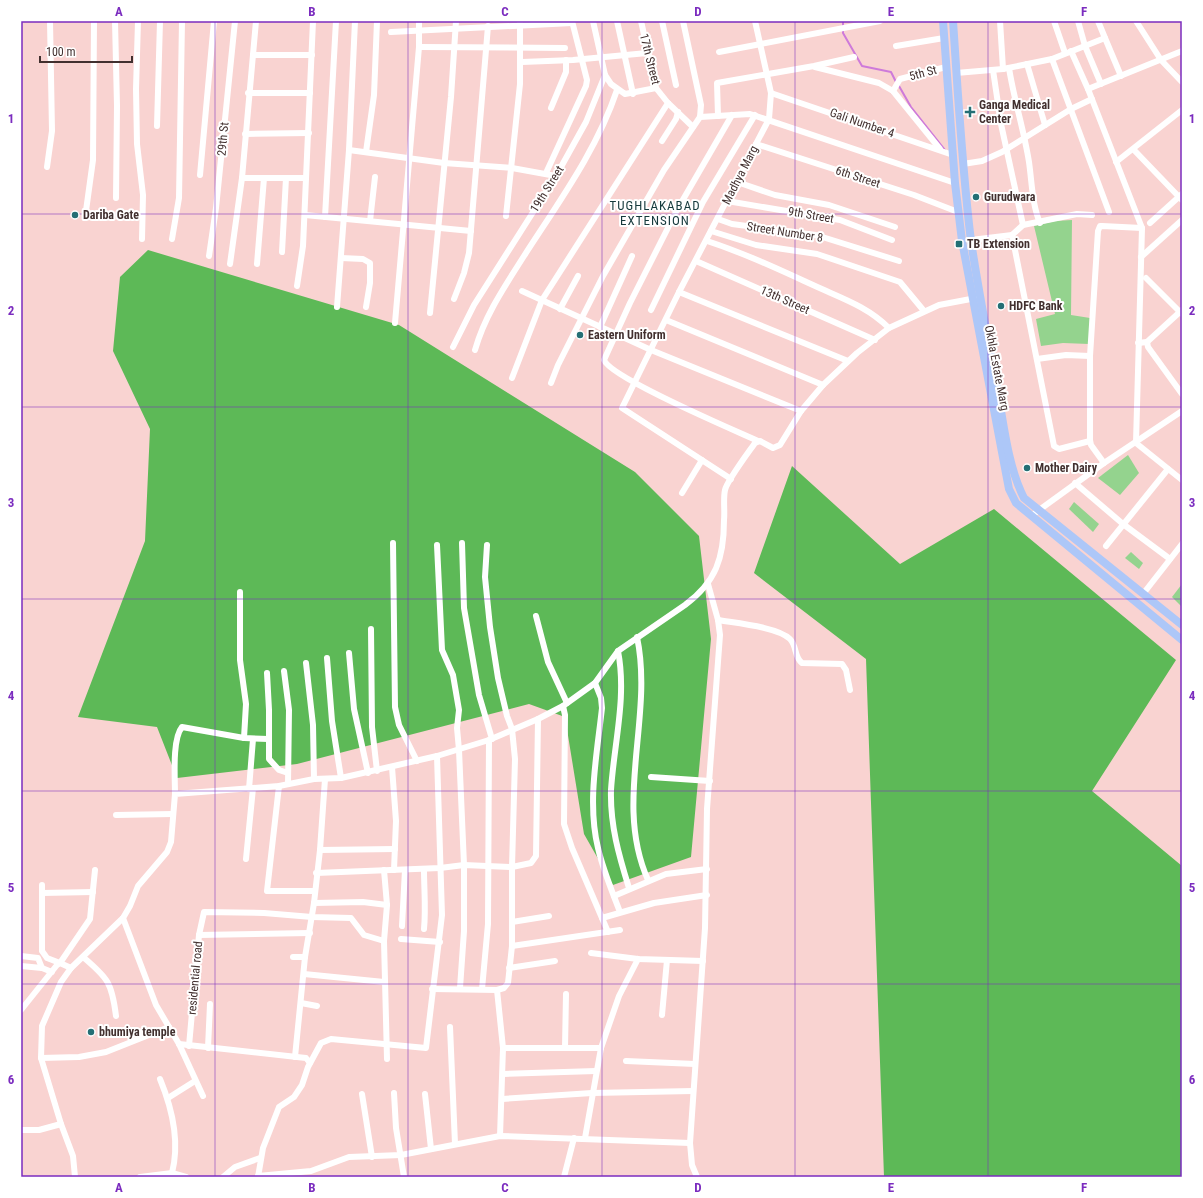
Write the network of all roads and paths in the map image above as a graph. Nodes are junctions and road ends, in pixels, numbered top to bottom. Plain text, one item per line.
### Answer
1 (50, 21) edge
2 (94, 21) edge
3 (115, 21) edge
4 (138, 21) edge
5 (160, 21) edge
6 (182, 21) edge
7 (214, 21) edge
8 (235, 21) edge
9 (256, 21) edge
10 (313, 21) edge
11 (336, 21) edge
12 (355, 21) edge
13 (377, 21) edge
14 (420, 21) edge
15 (456, 21) edge
16 (593, 21) edge
17 (617, 21) edge
18 (641, 21) edge
19 (662, 21) edge
20 (683, 21) edge
21 (755, 21) edge
22 (880, 21) edge
23 (942, 21) edge
24 (954, 21) edge
25 (1000, 21) edge
26 (1054, 21) edge
27 (1078, 21) edge
28 (1098, 21) edge
29 (1136, 21) edge
30 (572, 22) edge
31 (520, 23) edge
32 (488, 26) junction
33 (456, 29) junction
34 (420, 30) junction
35 (391, 32) dead end
36 (944, 38) junction
37 (1105, 38) junction
38 (760, 45) junction
39 (896, 46) dead end
40 (1085, 46) junction
41 (419, 47) junction
42 (455, 48) junction
43 (486, 48) junction
44 (522, 48) junction
45 (565, 48) dead end
46 (1182, 51) edge
47 (719, 52) dead end
48 (1068, 52) junction
49 (647, 53) junction
50 (253, 55) junction
51 (312, 55) junction
52 (602, 56) junction
53 (625, 56) junction
54 (854, 57) dead end
55 (582, 59) junction
56 (1052, 59) junction
57 (566, 60) junction
58 (1161, 60) junction
59 (522, 62) junction
60 (1027, 64) junction
61 (814, 66) junction
62 (946, 67) junction
63 (1006, 69) junction
64 (993, 70) junction
65 (956, 73) junction
66 (605, 75) junction
67 (767, 75) junction
68 (1121, 76) junction
69 (1182, 82) edge
70 (1101, 84) junction
71 (676, 85) dead end
72 (656, 88) junction
73 (1088, 89) junction
74 (617, 90) junction
75 (893, 91) junction
76 (248, 93) junction
77 (310, 93) junction
78 (771, 93) junction
79 (633, 94) junction
80 (1092, 99) junction
81 (668, 103) junction
82 (551, 108) dead end
83 (1071, 109) junction
84 (1182, 110) edge
85 (678, 112) junction
86 (732, 115) junction
87 (755, 115) junction
88 (718, 116) junction
89 (700, 117) junction
90 (769, 119) junction
91 (1045, 125) junction
92 (157, 126) dead end
93 (693, 127) junction
94 (309, 133) junction
95 (245, 134) junction
96 (1024, 138) junction
97 (662, 140) dead end
98 (756, 144) junction
99 (940, 149) junction
100 (1006, 149) junction
101 (350, 150) junction
102 (1134, 150) junction
103 (366, 152) junction
104 (953, 155) junction
105 (410, 158) junction
106 (1116, 162) junction
107 (444, 163) junction
108 (963, 164) junction
109 (477, 165) junction
110 (47, 167) dead end
111 (512, 168) junction
112 (546, 173) junction
113 (200, 175) dead end
114 (556, 176) junction
115 (374, 177) dead end
116 (242, 178) junction
117 (264, 178) junction
118 (286, 178) junction
119 (306, 178) junction
120 (737, 182) junction
121 (955, 183) junction
122 (1181, 197) edge
123 (116, 198) dead end
124 (727, 201) junction
125 (958, 212) junction
126 (1109, 212) dead end
127 (305, 215) junction
128 (1092, 215) dead end
129 (506, 216) dead end
130 (325, 217) junction
131 (85, 218) dead end
132 (344, 219) junction
133 (718, 219) junction
134 (1182, 220) edge
135 (370, 221) junction
136 (403, 223) junction
137 (1040, 223) junction
138 (1150, 223) dead end
139 (1023, 225) junction
140 (438, 227) junction
141 (895, 227) dead end
142 (1142, 228) junction
143 (712, 230) junction
144 (471, 231) junction
145 (1012, 235) junction
146 (142, 238) dead end
147 (172, 239) dead end
148 (892, 240) dead end
149 (971, 240) junction
150 (707, 241) junction
151 (282, 252) dead end
152 (209, 256) dead end
153 (632, 256) dead end
154 (1142, 257) junction
155 (340, 258) junction
156 (696, 261) junction
157 (898, 261) dead end
158 (230, 264) dead end
159 (257, 264) dead end
160 (578, 276) dead end
161 (1146, 278) dead end
162 (297, 286) dead end
163 (522, 291) dead end
164 (679, 292) junction
165 (976, 298) junction
166 (454, 299) dead end
167 (542, 300) junction
168 (337, 307) dead end
169 (366, 307) dead end
170 (560, 309) junction
171 (651, 310) dead end
172 (924, 311) junction
173 (1181, 312) edge
174 (430, 313) dead end
175 (582, 319) junction
176 (666, 320) junction
177 (395, 323) dead end
178 (600, 327) junction
179 (889, 328) junction
180 (616, 334) junction
181 (875, 340) junction
182 (1147, 342) junction
183 (1138, 343) junction
184 (453, 346) dead end
185 (475, 350) dead end
186 (650, 350) junction
187 (1090, 356) junction
188 (1037, 360) junction
189 (848, 361) junction
190 (512, 378) dead end
191 (551, 383) dead end
192 (636, 383) junction
193 (823, 385) junction
194 (1182, 394) edge
195 (801, 411) junction
196 (1182, 411) edge
197 (758, 441) junction
198 (1090, 441) junction
199 (1136, 443) junction
200 (702, 460) junction
201 (1104, 463) junction
202 (1168, 469) junction
203 (731, 479) junction
204 (1182, 480) edge
205 (1075, 483) junction
206 (682, 493) dead end
207 (1039, 510) junction
208 (1032, 516) junction
209 (1123, 524) junction
210 (462, 542) dead end
211 (393, 543) dead end
212 (1182, 544) edge
213 (437, 545) dead end
214 (487, 545) dead end
215 (1106, 546) dead end
216 (1170, 559) junction
217 (708, 584) junction
218 (240, 592) dead end
219 (1143, 594) junction
220 (536, 616) dead end
221 (718, 620) junction
222 (1182, 625) edge
223 (371, 629) dead end
224 (637, 637) junction
225 (1182, 640) edge
226 (618, 651) junction
227 (349, 653) dead end
228 (327, 658) dead end
229 (306, 663) dead end
230 (284, 670) dead end
231 (267, 673) dead end
232 (595, 683) junction
233 (850, 690) dead end
234 (565, 705) junction
235 (538, 719) junction
236 (512, 729) junction
237 (244, 738) junction
238 (253, 739) junction
239 (268, 739) junction
240 (490, 740) junction
241 (459, 750) junction
242 (437, 756) junction
243 (417, 761) junction
244 (392, 767) junction
245 (378, 771) junction
246 (288, 773) junction
247 (368, 773) junction
248 (651, 777) dead end
249 (341, 778) junction
250 (314, 779) junction
251 (325, 779) junction
252 (710, 781) junction
253 (288, 784) junction
254 (278, 786) junction
255 (251, 789) junction
256 (175, 794) junction
257 (173, 814) junction
258 (116, 815) dead end
259 (395, 849) junction
260 (320, 850) junction
261 (246, 859) dead end
262 (464, 865) junction
263 (487, 865) junction
264 (512, 867) junction
265 (440, 868) junction
266 (424, 869) junction
267 (707, 869) junction
268 (95, 870) dead end
269 (384, 870) junction
270 (394, 870) junction
271 (405, 870) junction
272 (316, 873) junction
273 (648, 880) junction
274 (42, 885) dead end
275 (629, 888) junction
276 (315, 891) junction
277 (93, 892) junction
278 (42, 893) junction
279 (707, 895) junction
280 (614, 896) junction
281 (314, 903) junction
282 (386, 905) junction
283 (620, 912) junction
284 (549, 916) dead end
285 (312, 917) junction
286 (123, 918) junction
287 (602, 918) junction
288 (512, 922) junction
289 (402, 926) dead end
290 (424, 929) dead end
291 (620, 930) dead end
292 (608, 932) junction
293 (310, 933) junction
294 (199, 935) junction
295 (401, 940) dead end
296 (384, 941) junction
297 (440, 942) junction
298 (512, 946) junction
299 (591, 954) dead end
300 (21, 956) edge
301 (83, 957) junction
302 (293, 957) dead end
303 (305, 957) junction
304 (638, 959) junction
305 (667, 960) junction
306 (555, 961) dead end
307 (703, 961) junction
308 (60, 963) junction
309 (21, 966) edge
310 (42, 968) junction
311 (71, 968) junction
312 (509, 968) junction
313 (52, 972) junction
314 (304, 974) junction
315 (384, 982) junction
316 (460, 988) junction
317 (432, 989) junction
318 (482, 989) junction
319 (497, 990) junction
320 (566, 994) dead end
321 (210, 1004) dead end
322 (301, 1004) junction
323 (317, 1006) dead end
324 (21, 1010) edge
325 (662, 1015) dead end
326 (116, 1016) dead end
327 (169, 1027) junction
328 (450, 1027) dead end
329 (388, 1043) junction
330 (179, 1044) junction
331 (189, 1046) junction
332 (208, 1048) junction
333 (503, 1048) junction
334 (565, 1048) junction
335 (601, 1048) junction
336 (295, 1057) junction
337 (42, 1058) junction
338 (387, 1059) dead end
339 (626, 1061) dead end
340 (310, 1063) junction
341 (695, 1064) junction
342 (596, 1071) junction
343 (503, 1074) junction
344 (160, 1079) dead end
345 (195, 1081) junction
346 (693, 1091) junction
347 (394, 1093) dead end
348 (592, 1093) junction
349 (362, 1094) dead end
350 (425, 1094) dead end
351 (202, 1096) dead end
352 (168, 1098) junction
353 (502, 1099) junction
354 (60, 1124) junction
355 (21, 1130) edge
356 (500, 1136) junction
357 (574, 1138) junction
358 (585, 1138) junction
359 (690, 1143) junction
360 (455, 1144) junction
361 (430, 1149) junction
362 (401, 1155) junction
363 (372, 1157) junction
364 (260, 1158) junction
365 (172, 1174) junction
366 (258, 1176) edge
367 (75, 1177) edge
368 (140, 1177) edge
369 (186, 1177) edge
370 (223, 1177) edge
371 (404, 1177) edge
372 (564, 1177) edge
373 (697, 1177) edge

1 - 110 street
2 - 131 street
3 - 123 street
4 - 146 street
5 - 92 street
6 - 147 street
7 - 113 street
8 - 152 street, 29th St
9 - 50 street
10 - 51 street
11 - 130 street
12 - 101 street
13 - 103 street
14 - 34 street
15 - 33 street
16 - 52 street
17 - 53 street
18 - 49 street, 17th Street
19 - 71 street
20 - 89 street
21 - 38 street, Madhya Marg
22 - 38 street
23 - 36 main road, Okhla Estate Marg
24 - 65 main road, Okhla Estate Marg
25 - 63 street
26 - 48 street
27 - 40 street
28 - 37 street
29 - 58 street
30 - 31 street
30 - 55 street
31 - 32 street
31 - 44 street
32 - 33 street
32 - 43 street
33 - 34 street
33 - 42 street
34 - 35 street
34 - 41 street
36 - 39 street
36 - 62 main road, Okhla Estate Marg
37 - 40 street
37 - 68 street
38 - 47 street
38 - 67 street, Madhya Marg
40 - 48 street
40 - 70 street
41 - 42 street
41 - 105 street
42 - 43 street
42 - 107 street
43 - 44 street
43 - 109 street
44 - 45 street
44 - 59 street
46 - 58 street
48 - 56 street
48 - 73 street
49 - 53 street
49 - 72 street, 17th Street
50 - 51 street
50 - 76 street
51 - 77 street
52 - 53 street
52 - 55 street
52 - 66 street
53 - 79 street
54 - 61 street
55 - 57 street
55 - 112 street
56 - 60 street
56 - 83 street
57 - 59 street
57 - 82 street
58 - 68 street
58 - 69 street
59 - 111 street
60 - 63 street
60 - 91 street
61 - 67 street
61 - 75 street
62 - 75 street, 5th St
62 - 104 main road, Okhla Estate Marg
63 - 64 street
63 - 96 street
64 - 65 street
64 - 100 street
65 - 108 main road, Okhla Estate Marg
66 - 74 street
66 - 114 street, 19th Street
67 - 78 street, Madhya Marg
67 - 88 street
68 - 70 street
70 - 73 street
72 - 79 street
72 - 81 street, 17th Street
73 - 80 street
74 - 79 street
74 - 185 street
75 - 99 street
76 - 77 street
76 - 95 street
77 - 94 street
78 - 90 street, Madhya Marg
78 - 99 street, Gali Number 4
80 - 83 street
80 - 106 street
81 - 85 street, 17th Street
81 - 167 street
83 - 91 street
83 - 126 street
84 - 102 street
85 - 93 street, 17th Street
85 - 97 street
86 - 87 street
86 - 88 street
86 - 180 street
87 - 90 street
87 - 171 street
88 - 89 street
89 - 93 street
90 - 98 street, Madhya Marg
90 - 121 street
91 - 96 street
93 - 175 street
94 - 95 street
94 - 119 street
95 - 116 street
96 - 100 street
96 - 137 street
98 - 120 street, Madhya Marg
98 - 125 street, 6th Street
99 - 104 street, Gali Number 4
100 - 108 street
100 - 139 street
101 - 103 street
101 - 132 street
102 - 106 street
102 - 122 street
103 - 105 street
104 - 121 main road, Okhla Estate Marg
105 - 107 street
105 - 136 street
106 - 142 street
107 - 109 street
107 - 140 street
108 - 149 main road, Okhla Estate Marg
109 - 111 street
109 - 144 street
111 - 112 street
111 - 129 street
112 - 114 street
114 - 184 street, 19th Street
115 - 135 street
116 - 117 street
116 - 158 street
117 - 118 street
117 - 159 street
118 - 119 street
118 - 151 street
119 - 127 street
120 - 124 street, Madhya Marg
120 - 141 street
121 - 125 main road, Okhla Estate Marg
122 - 138 street
124 - 133 street, Madhya Marg
124 - 148 street, 9th Street
125 - 165 main road, Okhla Estate Marg
127 - 130 street
127 - 162 street
128 - 137 street
130 - 132 street
132 - 135 street
132 - 155 street
133 - 143 street, Madhya Marg
133 - 157 street, Street Number 8
134 - 154 street
135 - 136 street
136 - 140 street
136 - 177 street
137 - 139 street
139 - 145 street
140 - 144 street
140 - 174 street
142 - 154 street
142 - 187 street
143 - 150 street, Madhya Marg
143 - 172 street
144 - 166 street
145 - 149 street
145 - 188 street
149 - 165 main road, Okhla Estate Marg
150 - 156 street, Madhya Marg
150 - 179 street
153 - 178 street
154 - 183 street
155 - 168 street
155 - 169 street
156 - 164 street, Madhya Marg
156 - 181 street, 13th Street
160 - 170 street
161 - 173 street
163 - 167 street
164 - 176 street, Madhya Marg
164 - 189 street
165 - 172 street
165 - 207 main road, Okhla Estate Marg
165 - 208 main road, Okhla Estate Marg
167 - 170 street
167 - 190 street
170 - 175 street
172 - 179 street
173 - 182 street
175 - 178 street
175 - 191 street
176 - 186 street, Madhya Marg
176 - 193 street
178 - 180 street
179 - 181 street
180 - 186 street
180 - 192 street
181 - 189 street
182 - 183 street
182 - 194 street
183 - 199 street
186 - 192 street, Madhya Marg
186 - 195 street
187 - 188 street
187 - 198 street
188 - 198 street
189 - 193 street
192 - 197 street
192 - 200 street, Madhya Marg
193 - 195 street
195 - 197 street
196 - 199 street
197 - 203 street
198 - 201 street
199 - 201 street
199 - 202 street
200 - 203 street
200 - 206 street
201 - 205 street
202 - 204 street
202 - 209 street
203 - 217 street
205 - 207 street
205 - 209 street
207 - 208 street
207 - 219 main road, Okhla Estate Marg
208 - 225 main road, Okhla Estate Marg
209 - 215 street
209 - 216 street
210 - 240 street
211 - 243 street
212 - 216 street
213 - 241 street
214 - 236 street
216 - 219 street
217 - 221 street
217 - 224 street
218 - 237 street
219 - 222 main road, Okhla Estate Marg
220 - 234 street
221 - 233 street
221 - 252 street
223 - 245 street
224 - 226 street
224 - 273 street
226 - 232 street
226 - 275 street
227 - 247 street
228 - 249 street
229 - 250 street
230 - 246 street
231 - 239 street
232 - 234 street
232 - 280 street
234 - 235 street
234 - 287 street
235 - 236 street
235 - 264 street
236 - 240 street
236 - 264 street
237 - 238 street
237 - 256 street
238 - 239 street
238 - 255 street
239 - 246 street
240 - 241 street
240 - 263 street
241 - 242 street
241 - 262 street
242 - 243 street
242 - 265 street
243 - 244 street
244 - 245 street
244 - 259 street
245 - 247 street
246 - 253 street
247 - 249 street
248 - 252 street
249 - 251 street
250 - 251 street
250 - 253 street
251 - 260 street
252 - 267 street
253 - 254 street
254 - 255 street
254 - 276 street
255 - 256 street
255 - 261 street
256 - 257 street
257 - 258 street
257 - 286 street
259 - 260 street
259 - 270 street
260 - 272 street
262 - 263 street
262 - 265 street
262 - 316 street
263 - 264 street
263 - 318 street
264 - 288 street
265 - 266 street
265 - 297 street
266 - 271 street
266 - 290 street
267 - 273 street
267 - 279 street
268 - 277 street
269 - 270 street
269 - 272 street
269 - 282 street
270 - 271 street
271 - 289 street
272 - 276 street
273 - 275 street
274 - 278 street
275 - 280 street
276 - 281 street
277 - 278 street
277 - 308 street
278 - 308 street
279 - 283 street
279 - 307 street
280 - 283 street
281 - 282 street
281 - 285 street
282 - 296 street
283 - 287 street
284 - 288 street
285 - 293 street
285 - 294 street, residential road
285 - 296 street
286 - 301 street
286 - 327 street
287 - 292 street
288 - 298 street
291 - 292 street
292 - 298 street
293 - 294 street
293 - 303 street
294 - 331 street, residential road
295 - 297 street
296 - 315 street
297 - 317 street
298 - 312 street
299 - 304 street
300 - 310 street
301 - 311 street
301 - 326 street
302 - 303 street
303 - 314 street
304 - 305 street
304 - 335 street
305 - 307 street
305 - 325 street
306 - 312 street
307 - 341 street
308 - 311 street
308 - 313 street
309 - 310 street
310 - 313 street
311 - 337 street
312 - 319 street
313 - 324 street
314 - 315 street
314 - 322 street
315 - 329 street
316 - 317 street
316 - 318 street
317 - 329 street
318 - 319 street
319 - 333 street
320 - 334 street
321 - 332 street
322 - 323 street
322 - 336 street
327 - 330 street
327 - 337 street
328 - 360 street
329 - 338 street
329 - 340 street
330 - 331 street
330 - 345 street
331 - 332 street
332 - 336 street
333 - 334 street
333 - 343 street
334 - 335 street
335 - 342 street
336 - 340 street
337 - 354 street
339 - 341 street
340 - 364 street
341 - 346 street
342 - 343 street
342 - 348 street
343 - 353 street
344 - 352 street
345 - 351 street
345 - 352 street
346 - 348 street
346 - 359 street
347 - 362 street
348 - 353 street
348 - 358 street
349 - 363 street
350 - 361 street
352 - 365 street
353 - 356 street
354 - 355 street
354 - 367 street
356 - 357 street
356 - 360 street
357 - 358 street
357 - 372 street
358 - 359 street
359 - 373 street
360 - 361 street
361 - 362 street
362 - 363 street
362 - 371 street
363 - 366 street
364 - 366 street
364 - 370 street
365 - 368 street
365 - 369 street

